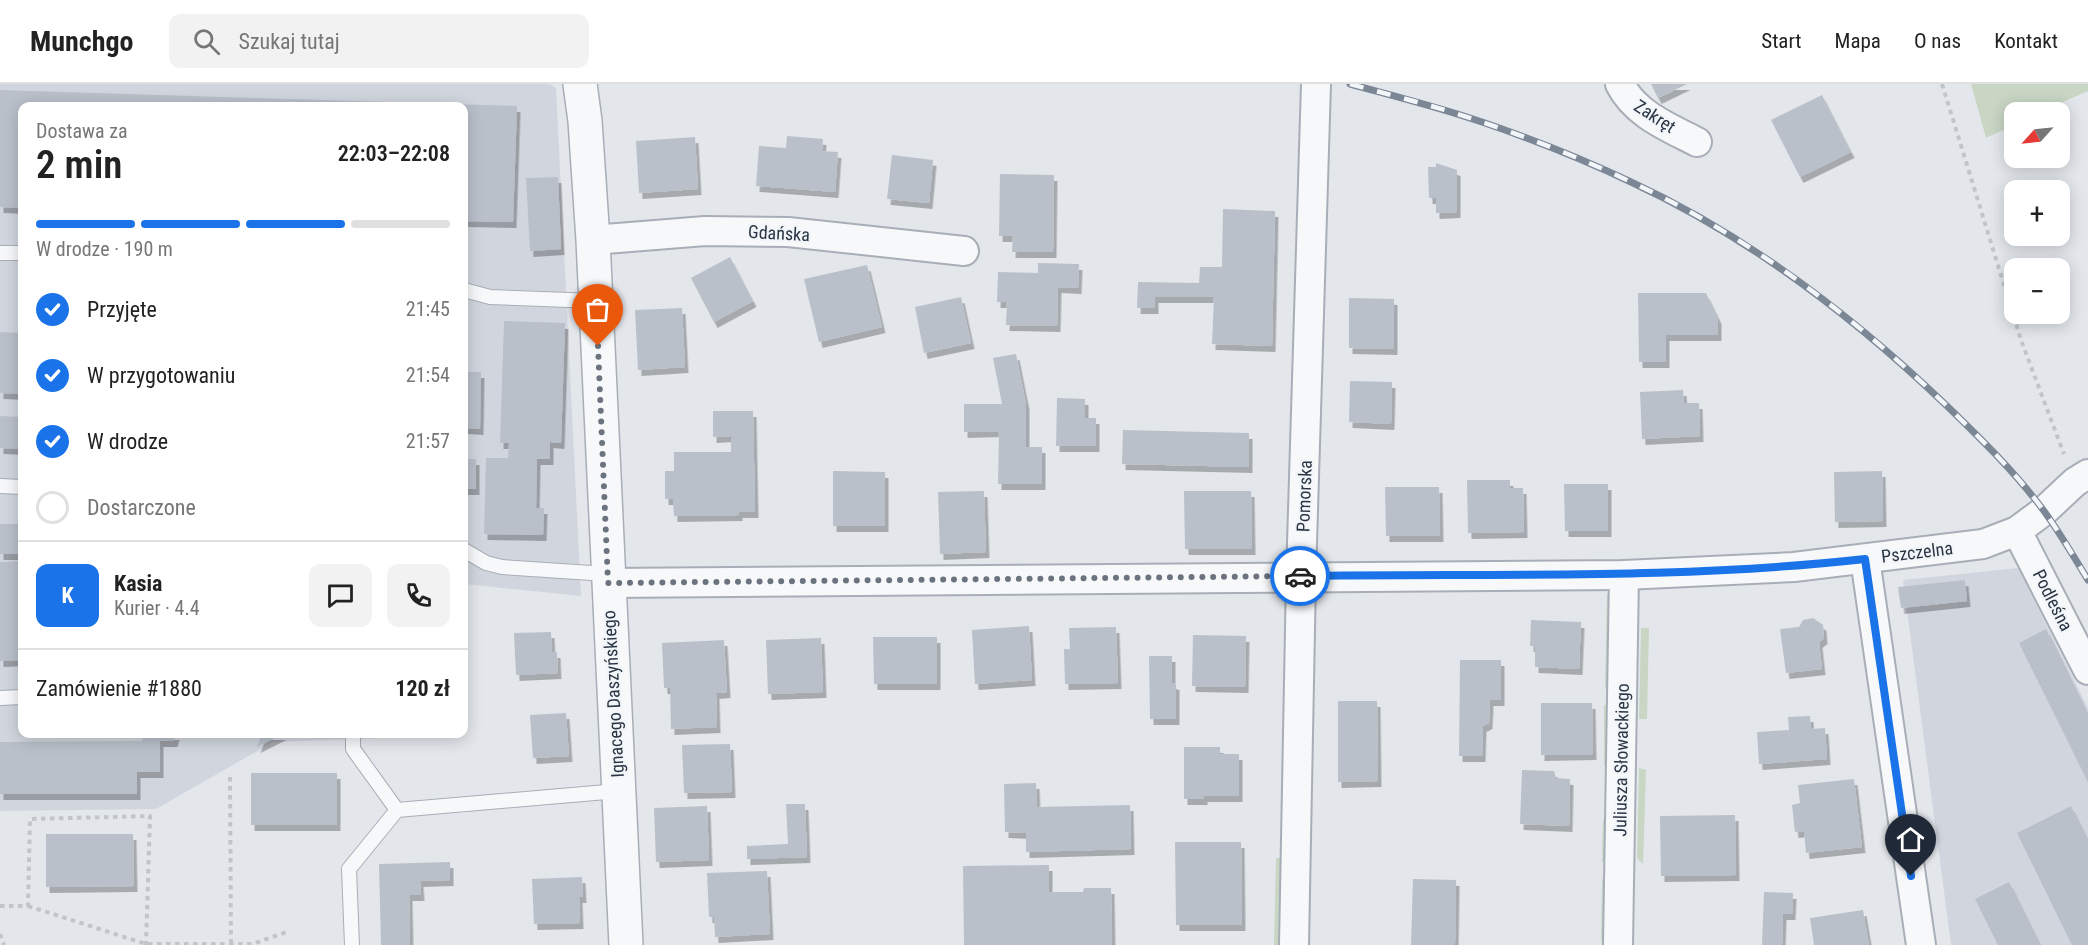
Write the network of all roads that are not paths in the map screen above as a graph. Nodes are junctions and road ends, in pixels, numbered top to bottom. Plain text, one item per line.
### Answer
1 (580, 84) edge
2 (1316, 84) edge
3 (1620, 84) edge
4 (1697, 142) dead end
5 (593, 240) junction
6 (964, 251) dead end
7 (0, 253) edge
8 (18, 253) edge
9 (468, 291) edge
10 (596, 301) junction
11 (2081, 478) edge
12 (0, 486) edge
13 (18, 487) edge
14 (2017, 531) junction
15 (468, 552) edge
16 (1865, 559) junction
17 (1624, 575) junction
18 (1301, 576) junction
19 (607, 578) junction
20 (2088, 670) edge
21 (18, 697) edge
22 (0, 698) edge
23 (353, 738) edge
24 (618, 791) junction
25 (397, 810) junction
26 (352, 945) edge
27 (626, 945) edge
28 (1294, 945) edge
29 (1618, 945) edge
30 (1921, 945) edge

1 - 5 street, Ignacego Daszyńskiego
2 - 18 street, Pomorska
3 - 4 street, Zakręt
5 - 6 street, Gdańska
5 - 10 street, Ignacego Daszyńskiego
7 - 8 lane
9 - 10 lane
10 - 19 street, Ignacego Daszyńskiego
11 - 14 street, Pszczelna
12 - 13 lane
14 - 16 street, Pszczelna
14 - 20 street, Podleśna
15 - 19 lane
16 - 17 street, Pszczelna
16 - 30 street
17 - 18 street, Pszczelna
17 - 29 street, Juliusza Słowackiego
18 - 19 street, Pszczelna
18 - 28 street, Pomorska
19 - 24 street, Ignacego Daszyńskiego
21 - 22 lane
23 - 25 lane
24 - 25 lane
24 - 27 street, Ignacego Daszyńskiego
25 - 26 lane

